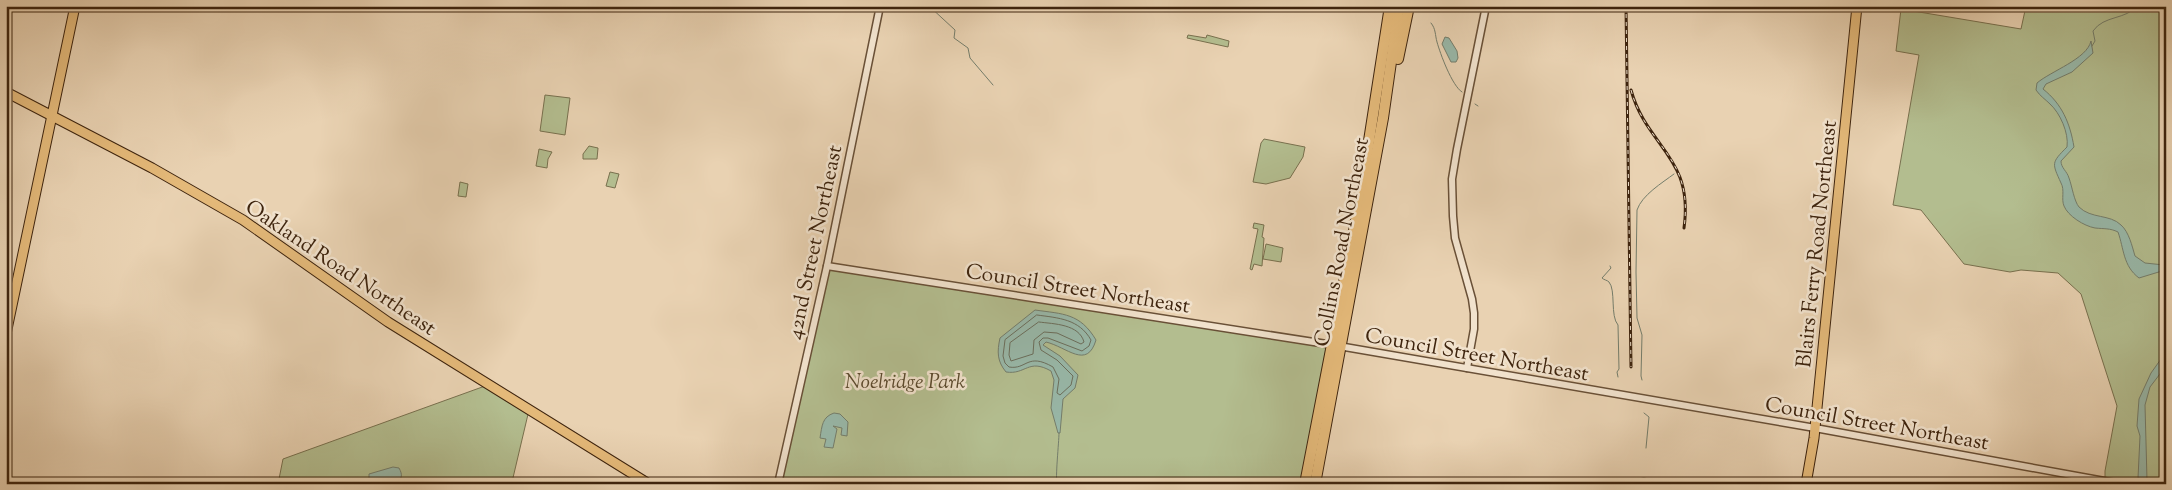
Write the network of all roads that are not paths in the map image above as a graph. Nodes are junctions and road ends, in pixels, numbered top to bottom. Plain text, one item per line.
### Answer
1 (74, 6) edge
2 (880, 6) edge
3 (1383, 6) edge
4 (1390, 6) edge
5 (1399, 6) edge
6 (1409, 6) edge
7 (1486, 6) edge
8 (1857, 6) edge
9 (6, 92) edge
10 (52, 115) junction
11 (1383, 118) junction
12 (1369, 150) junction
13 (827, 266) junction
14 (6, 334) edge
15 (1336, 346) junction
16 (1467, 368) junction
17 (1815, 428) junction
18 (649, 484) edge
19 (778, 484) edge
20 (1306, 484) edge
21 (1315, 484) edge
22 (1806, 484) edge
23 (2121, 484) edge

1 - 10 main road
2 - 13 street, 42nd Street Northeast
3 - 12 highway
4 - 12 highway, Collins Road Northeast
5 - 11 highway, Collins Road Northeast
6 - 11 highway
7 - 16 street
8 - 17 main road, Blairs Ferry Road Northeast
9 - 10 main road, Oakland Road Northeast
10 - 14 main road
10 - 18 main road, Oakland Road Northeast
11 - 15 highway, Collins Road Northeast
12 - 15 highway, Collins Road Northeast
13 - 15 street, Council Street Northeast
13 - 19 street, 42nd Street Northeast
15 - 16 street, Council Street Northeast
15 - 20 highway, Collins Road Northeast
15 - 21 highway, Collins Road Northeast
16 - 17 street, Council Street Northeast
17 - 22 main road, Blairs Ferry Road Northeast
17 - 23 street, Council Street Northeast

